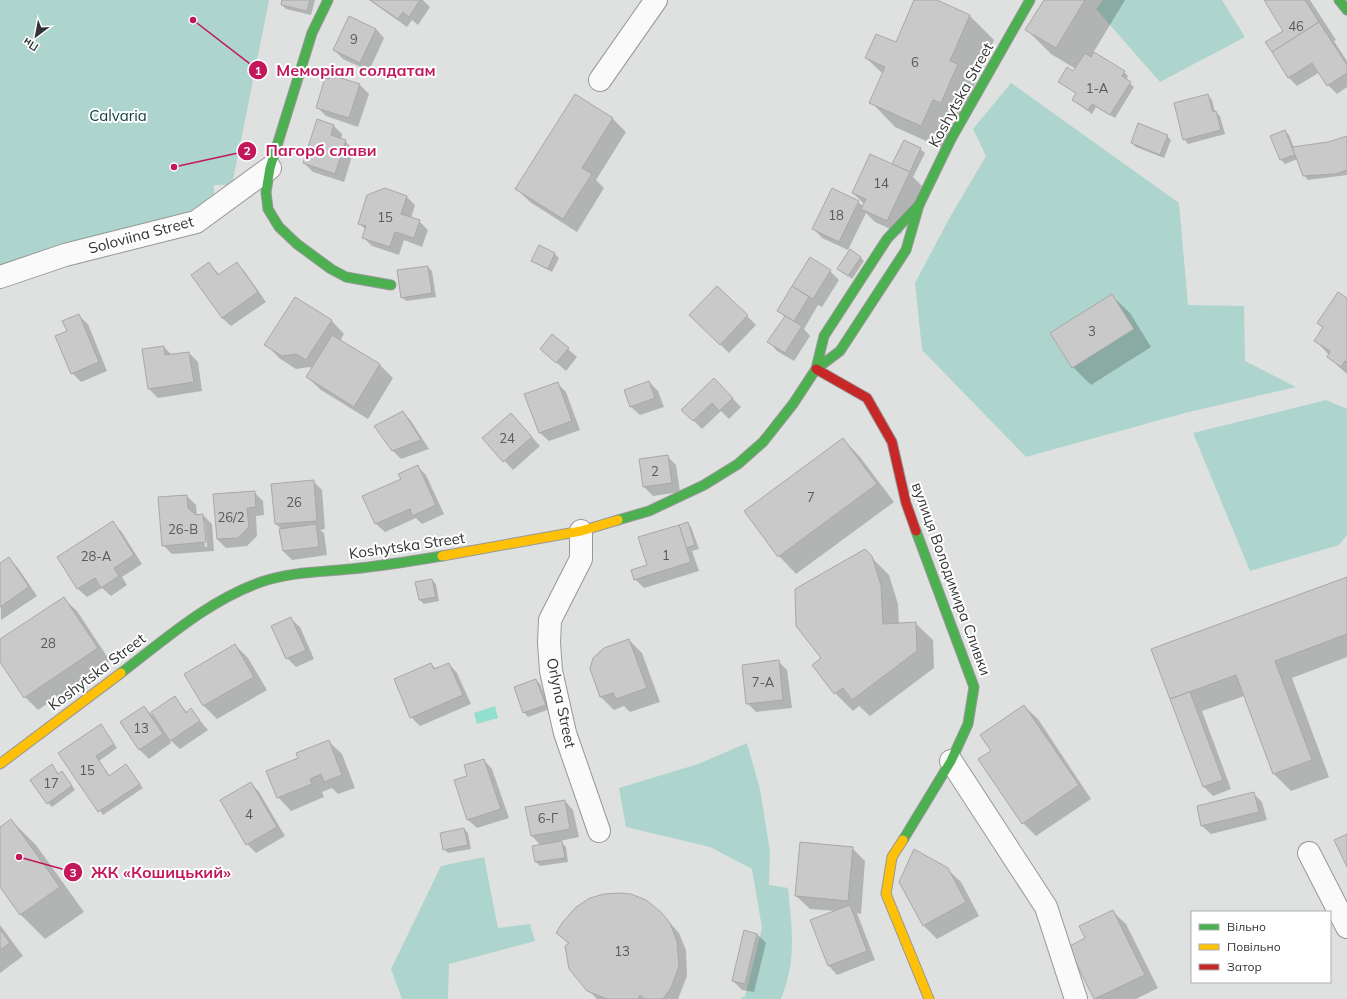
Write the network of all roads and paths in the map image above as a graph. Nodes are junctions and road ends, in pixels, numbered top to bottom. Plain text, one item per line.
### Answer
1 (328, 0) edge
2 (656, 0) edge
3 (1030, 0) edge
4 (1340, 0) edge
5 (1347, 10) edge
6 (600, 80) dead end
7 (270, 168) junction
8 (919, 205) junction
9 (0, 277) edge
10 (390, 285) dead end
11 (816, 369) junction
12 (582, 531) junction
13 (951, 761) junction
14 (0, 764) edge
15 (599, 831) dead end
16 (1309, 853) dead end
17 (1347, 927) edge
18 (930, 999) edge
19 (1076, 999) edge

1 - 7 street
2 - 6 street
3 - 8 street, Koshytska Street
4 - 5 street
7 - 9 street, Soloviina Street
7 - 10 street
8 - 11 street, Koshytska Street
8 - 11 street, Koshytska Street
11 - 12 street, Koshytska Street
11 - 13 street, вулиця Володимира Сливки
12 - 14 street, Koshytska Street
12 - 15 street, Orlyna Street
13 - 18 street, вулиця Володимира Сливки
13 - 19 street
16 - 17 street

